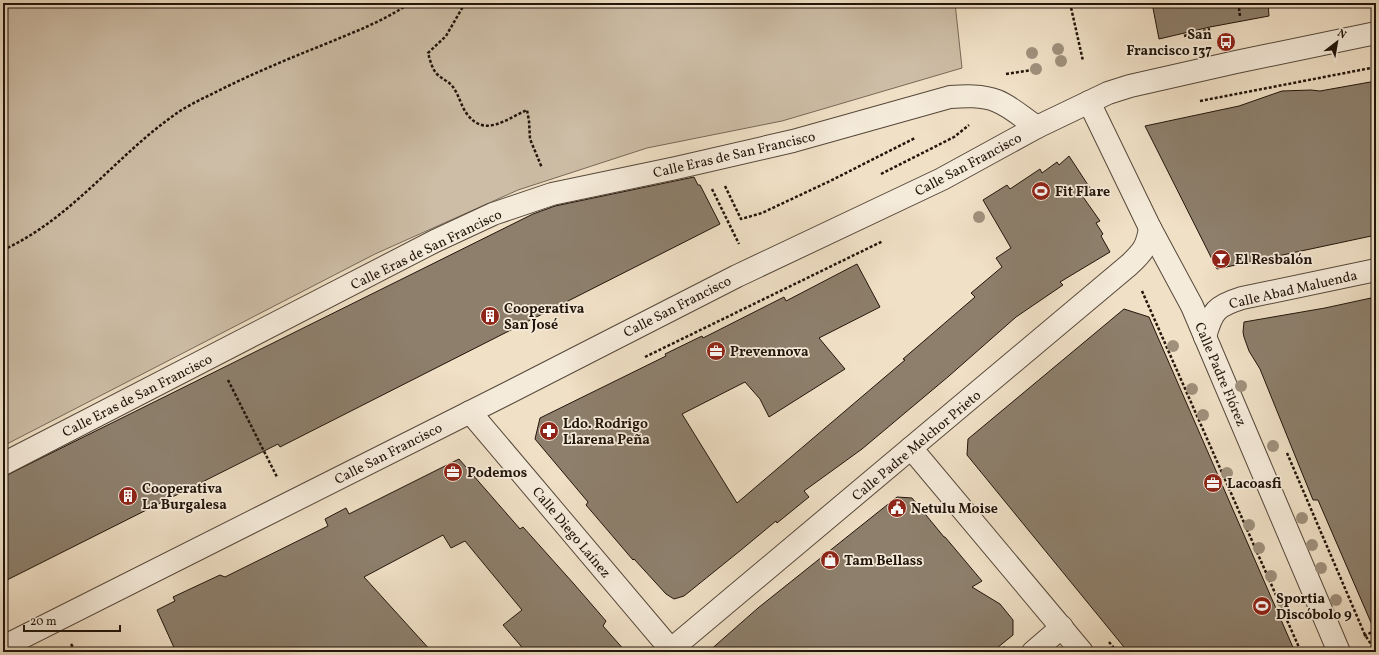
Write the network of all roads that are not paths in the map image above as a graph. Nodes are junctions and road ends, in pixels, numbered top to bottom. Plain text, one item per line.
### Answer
1 (1376, 33) edge
2 (1089, 102) junction
3 (1037, 127) junction
4 (1150, 228) junction
5 (1376, 270) edge
6 (1205, 337) junction
7 (470, 412) junction
8 (911, 448) junction
9 (3, 464) edge
10 (1062, 628) junction
11 (3, 647) edge
12 (671, 651) edge
13 (1033, 652) edge
14 (1082, 652) edge
15 (1339, 652) edge

1 - 2 street, Calle San Francisco
2 - 3 street, Calle San Francisco
2 - 4 street, Calle Padre Flórez
3 - 7 street, Calle San Francisco
3 - 9 street, Calle Eras de San Francisco
4 - 6 street, Calle Padre Flórez
4 - 8 street, Calle Padre Melchor Prieto
5 - 6 street, Calle Abad Maluenda
6 - 15 street, Calle Padre Flórez
7 - 11 street, Calle San Francisco
7 - 12 street, Calle Diego Laínez
8 - 10 street
8 - 12 street, Calle Padre Melchor Prieto
10 - 13 street
10 - 14 street

